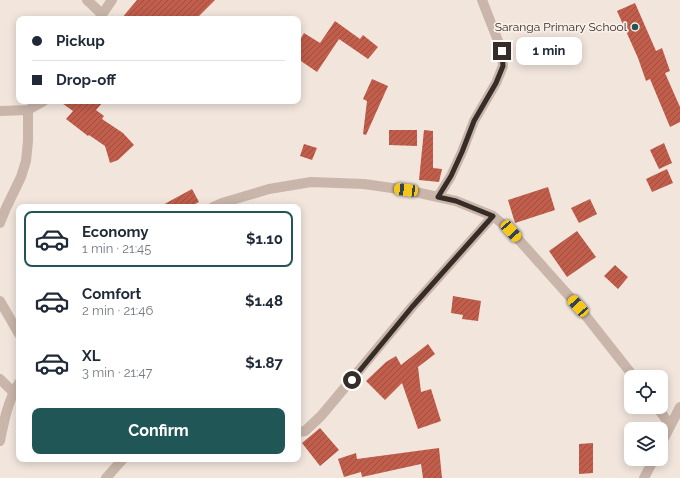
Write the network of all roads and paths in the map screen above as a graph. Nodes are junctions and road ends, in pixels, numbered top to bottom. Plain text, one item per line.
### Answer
1 (87, 0) edge
2 (112, 0) edge
3 (482, 0) edge
4 (100, 16) edge
5 (39, 104) edge
6 (28, 110) junction
7 (0, 111) edge
8 (438, 197) junction
9 (220, 204) edge
10 (493, 216) junction
11 (0, 223) edge
12 (0, 301) edge
13 (16, 329) edge
14 (628, 370) edge
15 (0, 379) edge
16 (16, 388) edge
17 (13, 392) junction
18 (680, 407) edge
19 (662, 414) edge
20 (670, 425) junction
21 (668, 429) edge
22 (301, 432) edge
23 (0, 441) edge
24 (120, 462) edge
25 (650, 466) edge
26 (106, 478) edge
27 (644, 478) edge

1 - 4 street
2 - 4 street
3 - 8 street
5 - 6 street
6 - 7 street
6 - 11 street
8 - 9 street
8 - 10 street
10 - 14 street
10 - 22 street
12 - 13 street
15 - 17 street
16 - 17 street
17 - 23 street
18 - 20 street
19 - 20 street
20 - 21 street
24 - 26 street
25 - 27 street

